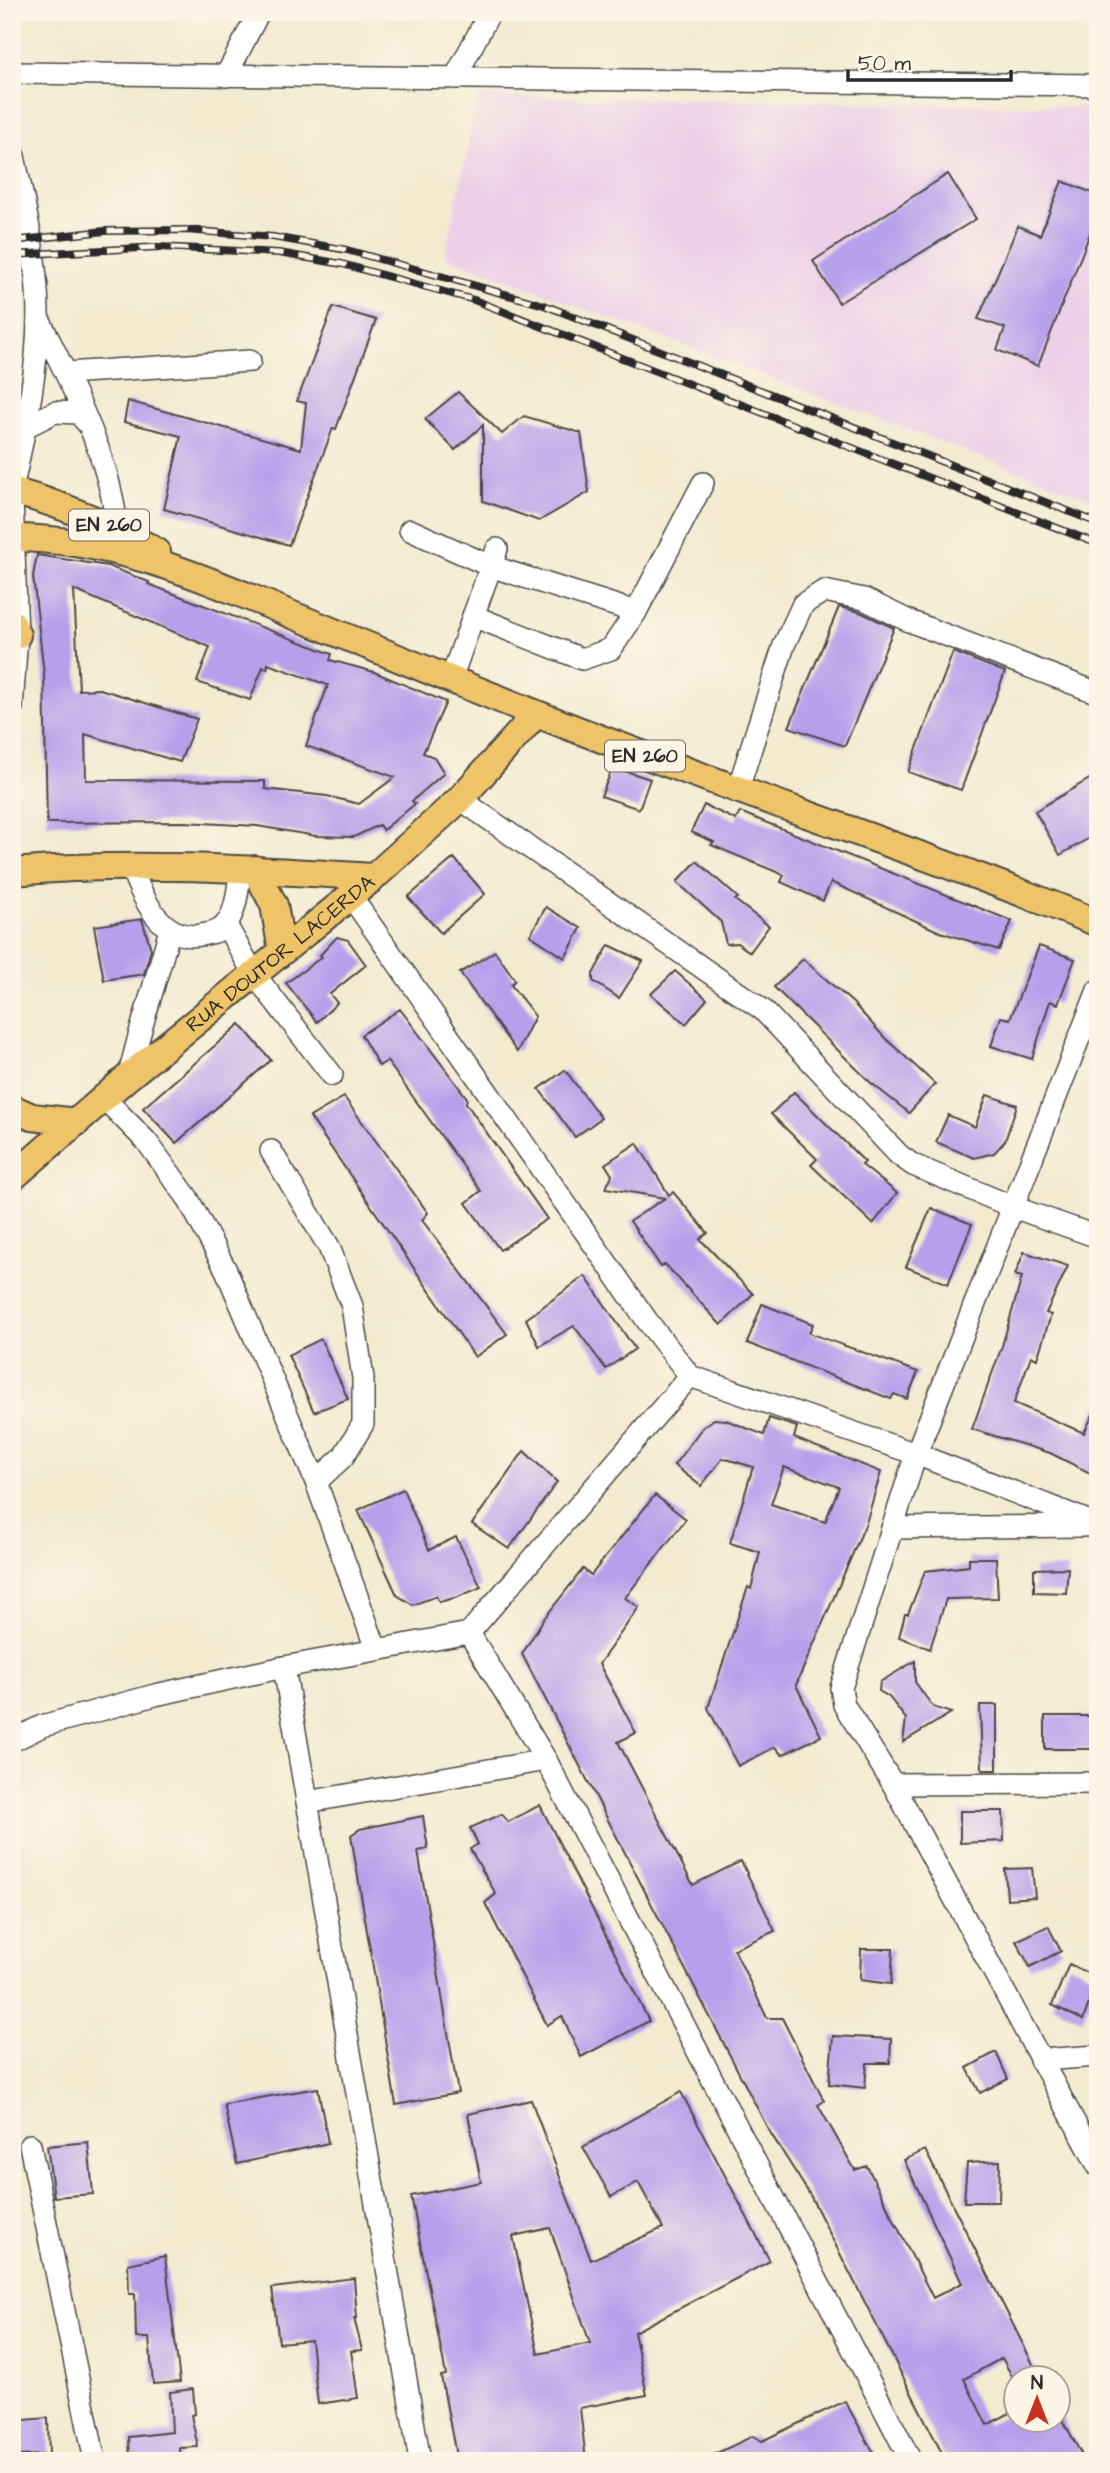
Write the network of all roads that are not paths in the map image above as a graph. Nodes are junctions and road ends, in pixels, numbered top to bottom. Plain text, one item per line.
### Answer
1 (259, 12) edge
2 (490, 12) edge
3 (12, 73) edge
4 (226, 76) junction
5 (455, 78) junction
6 (1098, 85) edge
7 (12, 147) edge
8 (38, 317) junction
9 (250, 361) dead end
10 (66, 373) junction
11 (87, 423) junction
12 (25, 427) junction
13 (703, 483) dead end
14 (12, 491) edge
15 (12, 498) edge
16 (117, 528) junction
17 (410, 530) dead end
18 (13, 538) edge
19 (494, 558) junction
20 (198, 576) junction
21 (636, 612) junction
22 (474, 616) junction
23 (15, 629) edge
24 (451, 679) junction
25 (1098, 693) edge
26 (12, 707) edge
27 (536, 714) junction
28 (737, 792) junction
29 (460, 799) junction
30 (130, 865) junction
31 (248, 869) junction
32 (12, 872) edge
33 (374, 877) junction
34 (350, 895) junction
35 (1098, 923) edge
36 (226, 925) junction
37 (170, 929) junction
38 (282, 951) junction
39 (254, 974) junction
40 (1098, 990) edge
41 (332, 1075) dead end
42 (129, 1076) junction
43 (104, 1099) junction
44 (12, 1108) edge
45 (77, 1122) junction
46 (271, 1151) dead end
47 (12, 1178) edge
48 (1013, 1207) junction
49 (1098, 1237) edge
50 (691, 1376) junction
51 (916, 1454) junction
52 (316, 1482) junction
53 (1097, 1525) edge
54 (892, 1528) junction
55 (469, 1633) junction
56 (376, 1649) junction
57 (284, 1667) junction
58 (12, 1741) edge
59 (546, 1760) junction
60 (1098, 1783) edge
61 (893, 1784) junction
62 (307, 1802) junction
63 (1098, 2056) edge
64 (1040, 2060) junction
65 (30, 2145) dead end
66 (1098, 2166) edge
67 (95, 2461) edge
68 (420, 2461) edge
69 (911, 2461) edge

1 - 4 street
2 - 5 street
3 - 4 street
4 - 5 street
5 - 6 street
7 - 8 street
8 - 10 street
8 - 12 street
9 - 10 street
10 - 11 street
11 - 12 street
11 - 16 street
12 - 14 street
13 - 21 street
14 - 16 main road, EN 260
15 - 18 street
16 - 20 main road, EN 260
17 - 19 street
18 - 20 main road, EN 260
18 - 23 street
19 - 21 street
19 - 22 street
20 - 24 main road, EN 260
21 - 22 street
22 - 24 street
23 - 26 street
24 - 27 main road, EN 260
25 - 28 street
27 - 28 main road, EN 260
27 - 29 main road, RUA DOUTOR LACERDA
28 - 35 main road, EN 260
29 - 33 main road, RUA DOUTOR LACERDA
29 - 48 street
30 - 31 main road
30 - 32 main road
30 - 37 street
31 - 33 main road
31 - 36 street
31 - 38 main road
33 - 34 main road, RUA DOUTOR LACERDA
34 - 38 main road, RUA DOUTOR LACERDA
34 - 50 street
36 - 37 street
36 - 39 street
37 - 42 street
38 - 39 main road, RUA DOUTOR LACERDA
39 - 41 street
39 - 42 main road, RUA DOUTOR LACERDA
40 - 48 street
42 - 43 main road, RUA DOUTOR LACERDA
43 - 45 main road, RUA DOUTOR LACERDA
43 - 52 street
44 - 45 main road
45 - 47 main road, RUA DOUTOR LACERDA
46 - 52 street
48 - 49 street
48 - 51 street
50 - 51 street
50 - 55 street
51 - 53 street
51 - 54 street
52 - 56 street
53 - 54 street
54 - 61 street
55 - 56 street
55 - 59 street
56 - 57 street
57 - 58 street
57 - 62 street
59 - 62 street
59 - 69 street
60 - 61 street
61 - 64 street
62 - 68 street
63 - 64 street
64 - 66 street
65 - 67 street

